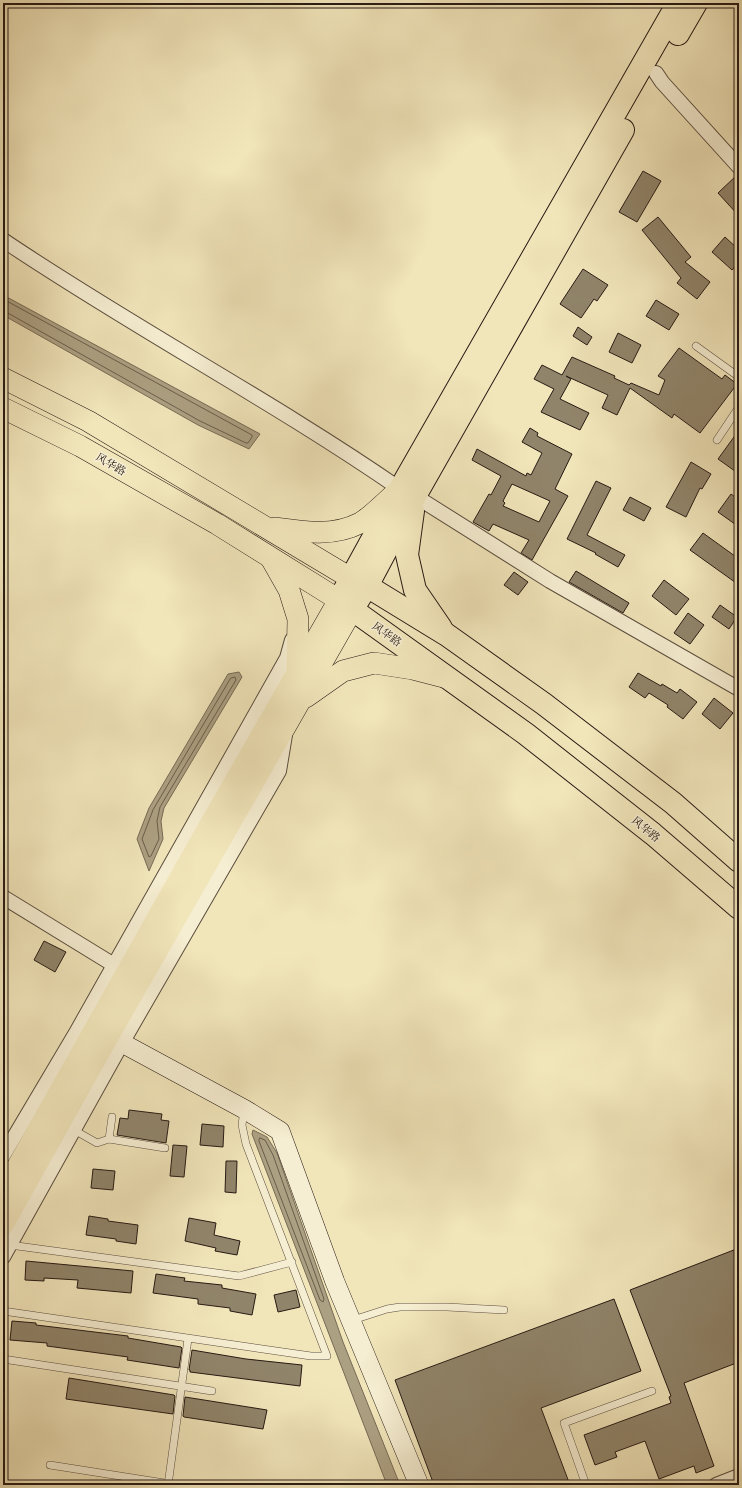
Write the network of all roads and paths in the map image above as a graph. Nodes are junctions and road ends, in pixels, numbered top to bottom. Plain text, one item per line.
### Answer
1 (678, 3) edge
2 (696, 3) edge
3 (656, 72) junction
4 (739, 167) edge
5 (3, 240) edge
6 (696, 346) dead end
7 (739, 377) edge
8 (3, 378) edge
9 (739, 407) edge
10 (3, 408) edge
11 (717, 440) dead end
12 (407, 493) junction
13 (264, 527) junction
14 (270, 557) junction
15 (360, 582) junction
16 (346, 605) junction
17 (298, 619) junction
18 (447, 635) junction
19 (297, 674) junction
20 (452, 680) junction
21 (739, 689) edge
22 (300, 701) junction
23 (739, 861) edge
24 (3, 897) edge
25 (739, 908) edge
26 (114, 965) junction
27 (99, 1039) junction
28 (244, 1109) junction
29 (112, 1117) dead end
30 (74, 1130) junction
31 (109, 1139) junction
32 (165, 1148) dead end
33 (3, 1156) edge
34 (3, 1192) edge
35 (3, 1225) edge
36 (10, 1244) junction
37 (3, 1257) edge
38 (292, 1262) junction
39 (504, 1310) dead end
40 (3, 1311) edge
41 (351, 1321) junction
42 (188, 1339) junction
43 (3, 1359) edge
44 (181, 1387) junction
45 (212, 1391) dead end
46 (652, 1391) dead end
47 (50, 1465) dead end
48 (739, 1476) edge
49 (168, 1484) edge
50 (177, 1485) edge
51 (420, 1485) edge
52 (586, 1485) edge
53 (716, 1485) edge

1 - 12 highway
2 - 3 highway
3 - 4 street
3 - 12 highway
5 - 12 street
6 - 7 lane
8 - 13 main road
9 - 11 lane
10 - 14 main road, 风华路
12 - 13 main road
12 - 15 highway
12 - 18 highway
12 - 21 street
13 - 15 main road
14 - 16 main road, 风华路
14 - 17 main road
15 - 16 highway
15 - 18 highway
16 - 19 main road
16 - 20 highway, 风华路
16 - 22 main road
17 - 19 main road
17 - 26 street
18 - 23 highway
19 - 27 main road
20 - 22 main road
20 - 25 highway, 风华路
22 - 27 main road
24 - 26 street
26 - 27 street
27 - 28 street
27 - 30 street
27 - 33 street
27 - 34 main road
27 - 35 main road
28 - 38 lane
28 - 41 street
29 - 31 lane
30 - 31 lane
30 - 36 street
31 - 32 lane
36 - 37 street
36 - 38 lane
38 - 42 lane
39 - 41 lane
40 - 42 lane
41 - 51 street
42 - 44 lane
43 - 44 lane
44 - 45 lane
44 - 49 lane
46 - 52 lane
47 - 49 lane
48 - 53 street
49 - 50 lane

